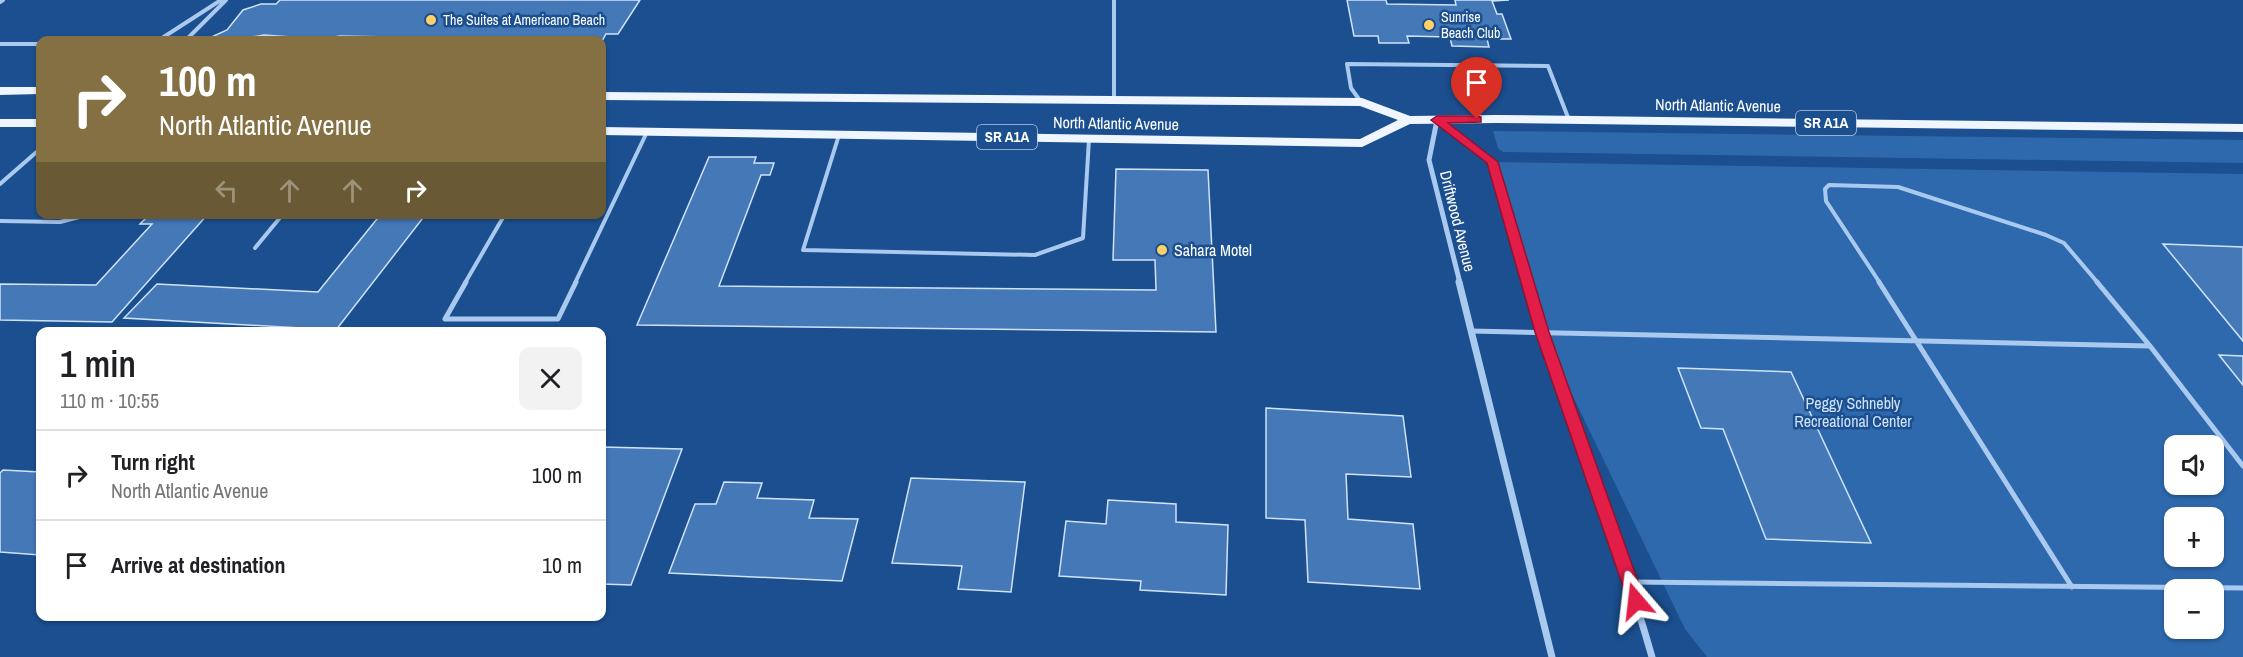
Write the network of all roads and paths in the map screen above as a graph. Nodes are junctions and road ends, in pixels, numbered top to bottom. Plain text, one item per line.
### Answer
1 (221, 0) edge
2 (226, 0) edge
3 (1114, 0) edge
4 (165, 36) edge
5 (190, 36) edge
6 (0, 44) edge
7 (36, 44) edge
8 (0, 91) edge
9 (36, 91) edge
10 (606, 96) edge
11 (1114, 99) junction
12 (1362, 102) junction
13 (1408, 120) junction
14 (1437, 120) junction
15 (1569, 120) junction
16 (0, 123) edge
17 (36, 123) edge
18 (2243, 128) edge
19 (606, 131) edge
20 (647, 132) junction
21 (839, 135) junction
22 (1089, 139) junction
23 (36, 152) edge
24 (0, 184) edge
25 (606, 218) edge
26 (72, 219) edge
27 (279, 219) edge
28 (502, 219) edge
29 (606, 219) edge
30 (0, 221) edge
31 (255, 248) dead end
32 (1471, 332) junction
33 (1542, 332) junction
34 (1917, 339) junction
35 (2150, 346) junction
36 (2243, 466) edge
37 (1631, 582) junction
38 (2072, 587) junction
39 (2243, 588) edge
40 (1552, 657) edge
41 (1652, 657) edge

1 - 4 lane
2 - 5 lane
3 - 11 lane
6 - 7 lane
8 - 9 main road
10 - 11 main road, North Atlantic Avenue / SR A1A
11 - 12 main road, North Atlantic Avenue / SR A1A
12 - 13 main road, North Atlantic Avenue / SR A1A
12 - 15 lane
13 - 14 main road, North Atlantic Avenue / SR A1A
13 - 22 main road, North Atlantic Avenue / SR A1A
14 - 15 main road, North Atlantic Avenue / SR A1A
14 - 32 street, Driftwood Avenue
14 - 33 street
15 - 18 main road, North Atlantic Avenue / SR A1A
16 - 17 main road
19 - 20 main road, North Atlantic Avenue / SR A1A
20 - 21 main road, North Atlantic Avenue / SR A1A
20 - 25 lane
21 - 22 main road, North Atlantic Avenue / SR A1A
21 - 22 lane
23 - 24 lane
26 - 30 lane
27 - 31 lane
28 - 29 lane
32 - 33 lane
32 - 40 street, Driftwood Avenue
33 - 34 lane
33 - 37 street
34 - 35 lane
34 - 35 lane
34 - 38 lane
35 - 36 lane
37 - 38 lane
37 - 41 street
38 - 39 lane

